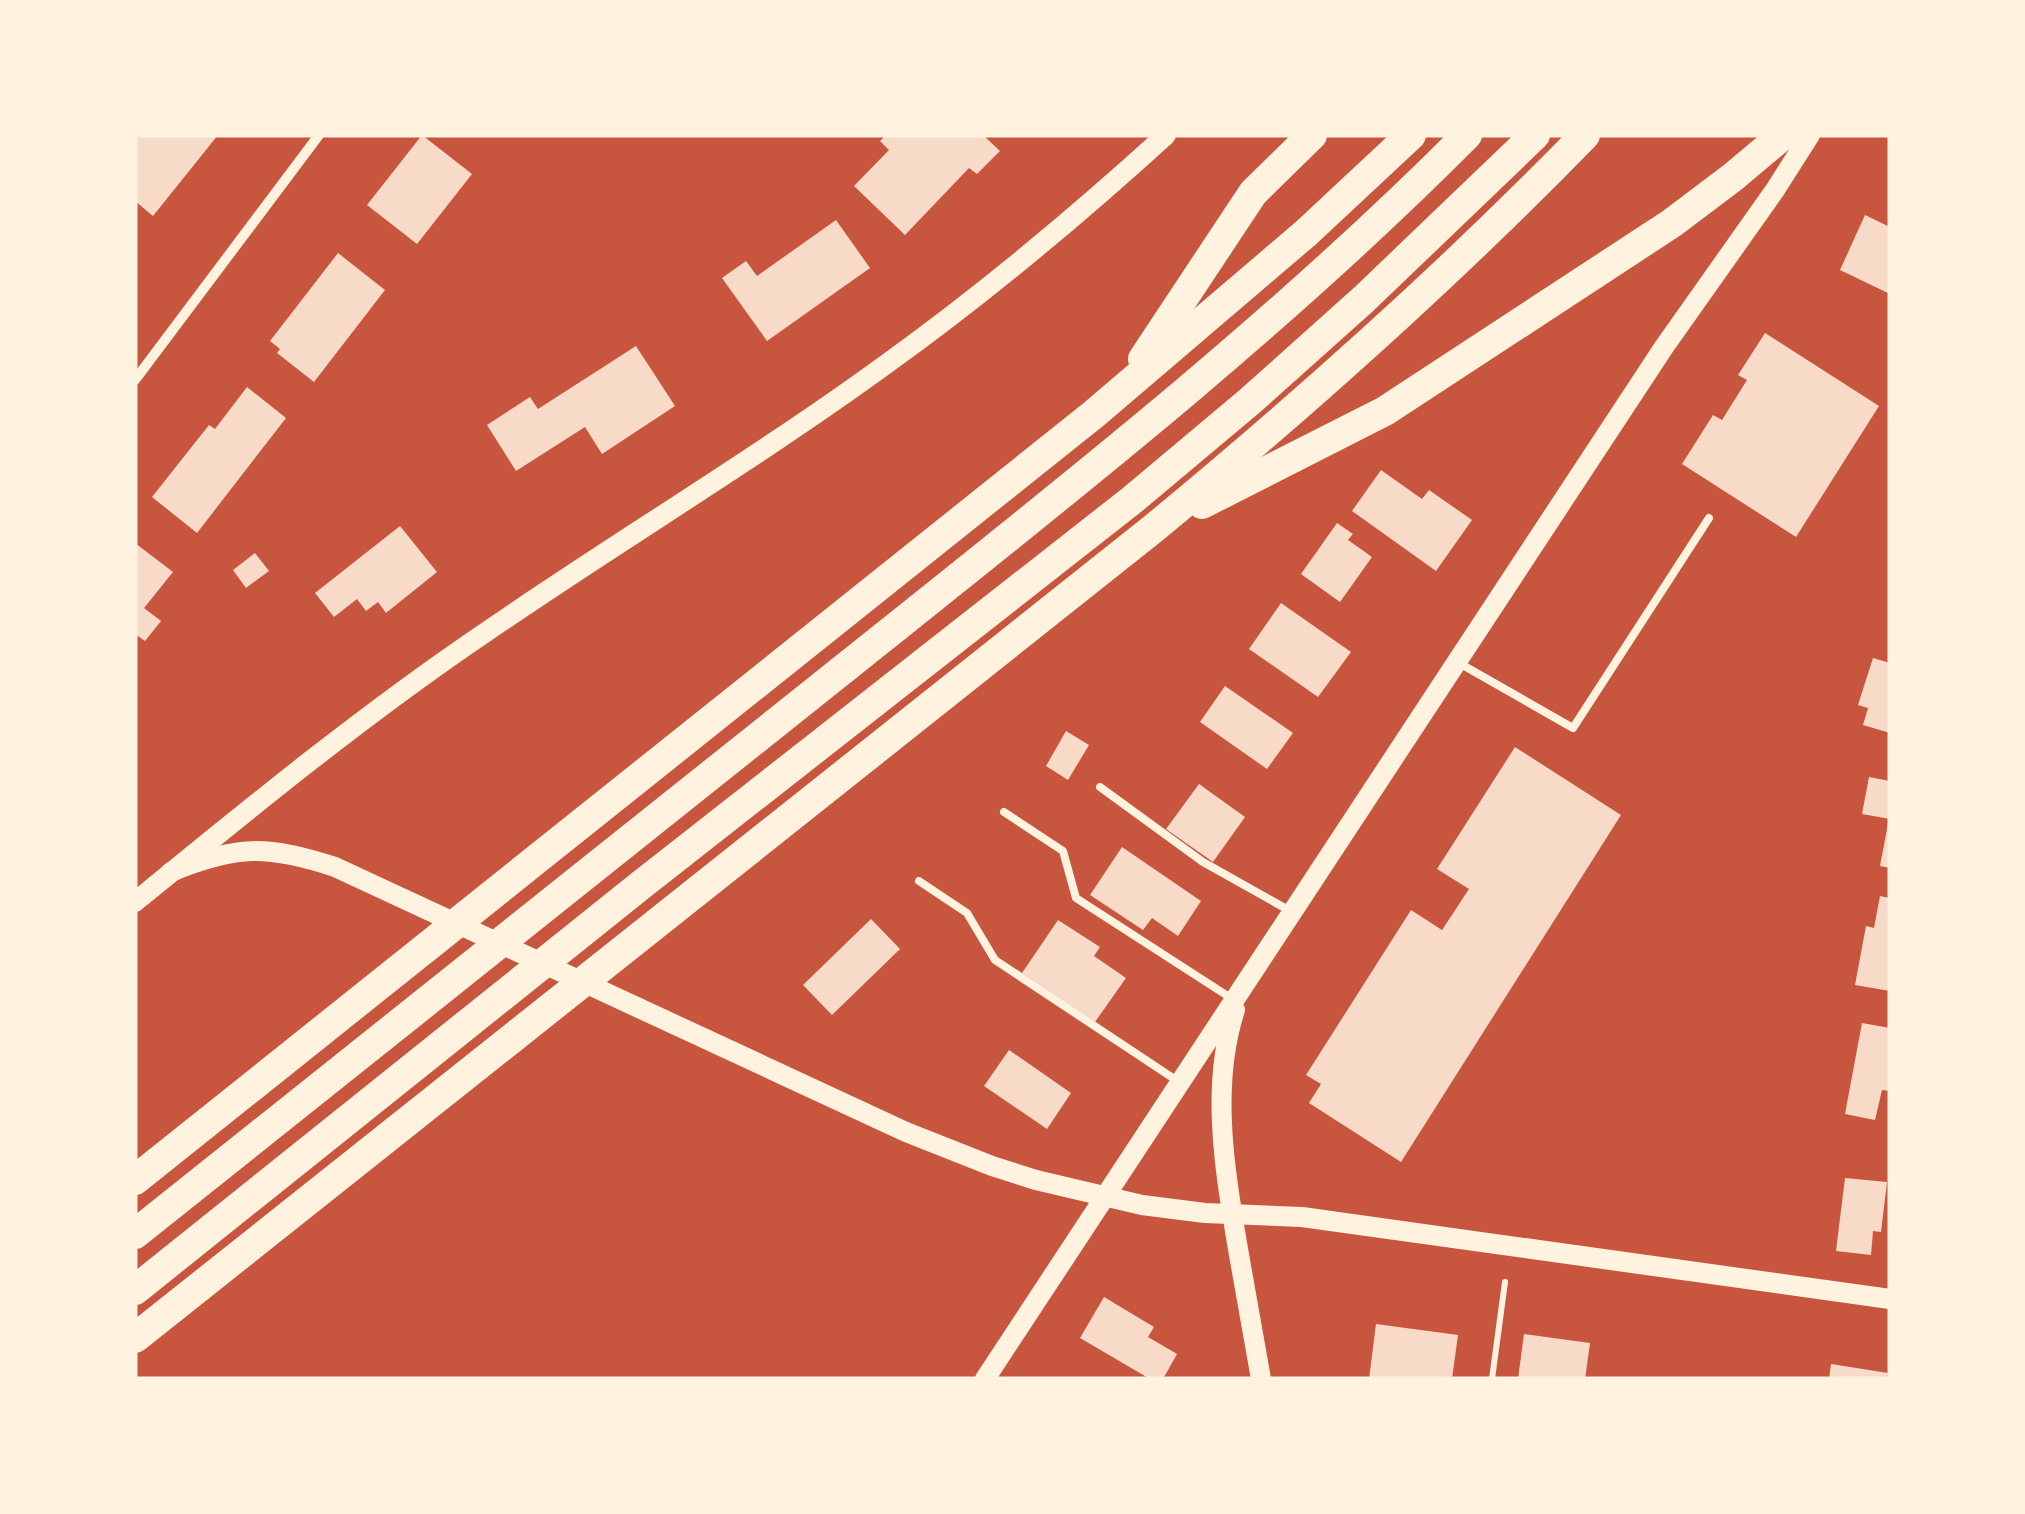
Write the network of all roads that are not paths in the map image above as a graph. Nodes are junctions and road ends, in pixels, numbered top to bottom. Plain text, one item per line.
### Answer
1 (319, 135) edge
2 (1166, 135) edge
3 (1312, 135) edge
4 (1411, 135) edge
5 (1467, 135) edge
6 (1535, 135) edge
7 (1585, 135) edge
8 (1782, 135) edge
9 (1810, 135) edge
10 (135, 380) edge
11 (1121, 392) junction
12 (1709, 518) dead end
13 (1154, 528) junction
14 (1457, 662) junction
15 (1100, 787) dead end
16 (1004, 812) dead end
17 (171, 872) junction
18 (919, 881) dead end
19 (135, 902) edge
20 (1292, 912) junction
21 (1238, 994) junction
22 (1180, 1083) junction
23 (135, 1180) edge
24 (1106, 1196) junction
25 (1232, 1214) junction
26 (135, 1234) edge
27 (135, 1290) edge
28 (1890, 1299) edge
29 (135, 1338) edge
30 (986, 1379) edge
31 (1260, 1379) edge

1 - 10 street
2 - 17 main road
3 - 11 highway
4 - 11 highway
5 - 26 highway
6 - 27 highway
7 - 13 highway
8 - 13 highway
9 - 14 main road
11 - 23 highway
12 - 14 lane
13 - 29 highway
14 - 20 main road
15 - 20 lane
16 - 21 lane
17 - 19 main road
17 - 24 main road
18 - 22 lane
20 - 21 main road
21 - 22 main road
21 - 25 main road
22 - 24 main road
24 - 25 main road
24 - 30 main road
25 - 28 main road
25 - 31 main road

